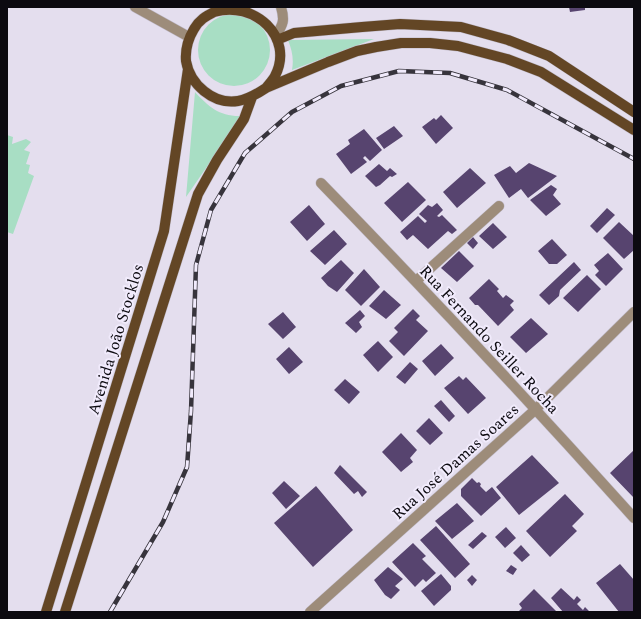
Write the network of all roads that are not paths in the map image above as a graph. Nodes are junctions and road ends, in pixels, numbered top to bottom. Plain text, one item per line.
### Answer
1 (135, 7) edge
2 (217, 7) edge
3 (281, 7) edge
4 (205, 16) junction
5 (189, 37) junction
6 (277, 38) junction
7 (188, 69) junction
8 (266, 88) junction
9 (252, 97) junction
10 (634, 112) edge
11 (634, 130) edge
12 (321, 183) dead end
13 (499, 206) dead end
14 (416, 281) junction
15 (634, 312) edge
16 (536, 409) junction
17 (634, 518) edge
18 (46, 612) edge
19 (65, 612) edge
20 (310, 612) edge

1 - 5 street
2 - 4 street
3 - 6 street
4 - 5 main road, Avenida João Stocklos
4 - 6 main road, Avenida João Stocklos
5 - 7 main road, Avenida João Stocklos
6 - 8 main road, Avenida João Stocklos
6 - 10 main road
7 - 9 main road, Avenida João Stocklos
7 - 18 main road, Avenida João Stocklos
8 - 9 main road, Avenida João Stocklos
8 - 11 main road, Avenida João Stocklos
9 - 19 main road
12 - 14 street, Rua Fernando Seiller Rocha
13 - 14 street
14 - 16 street, Rua Fernando Seiller Rocha
15 - 16 street, Rua José Damas Soares
16 - 17 street, Rua Fernando Seiller Rocha
16 - 20 street, Rua José Damas Soares

